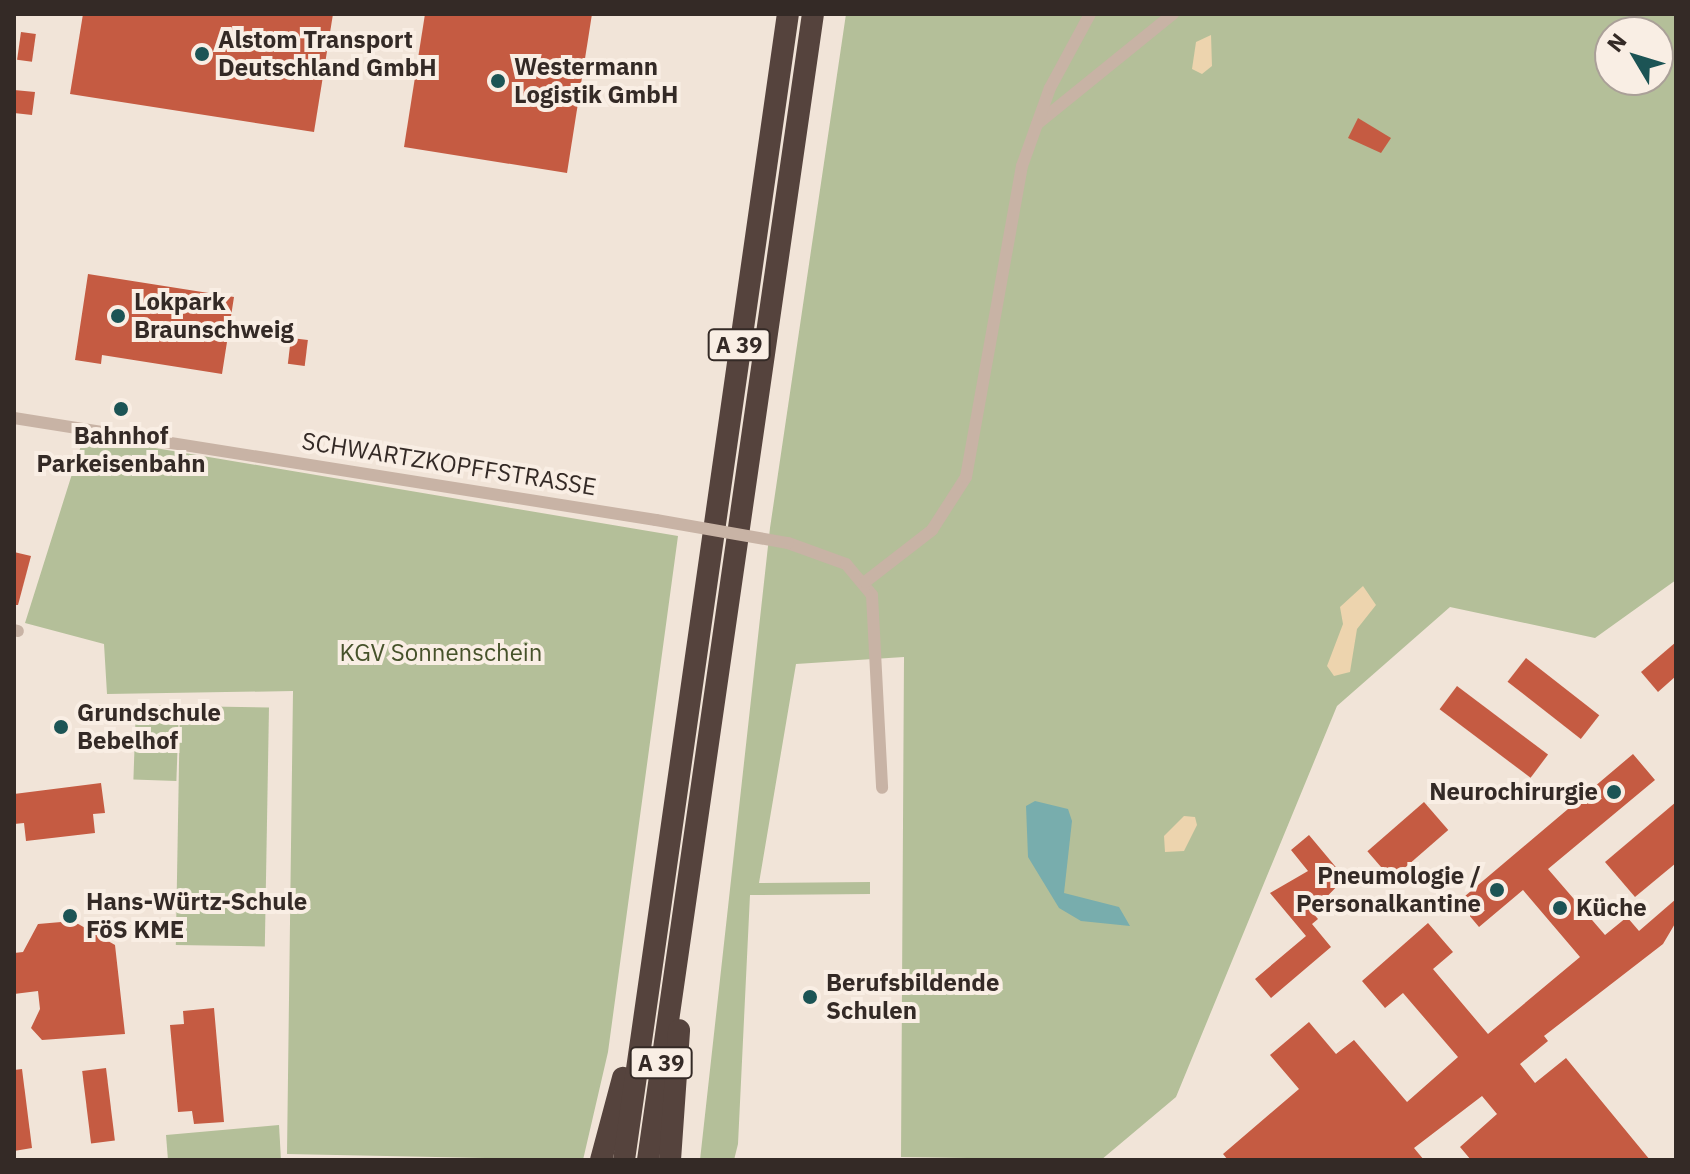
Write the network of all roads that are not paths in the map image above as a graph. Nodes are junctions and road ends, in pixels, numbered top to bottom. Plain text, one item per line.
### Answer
1 (788, 14) edge
2 (813, 14) edge
3 (1090, 14) edge
4 (1173, 14) edge
5 (1035, 126) junction
6 (14, 418) edge
7 (865, 582) junction
8 (882, 788) dead end
9 (675, 965) junction
10 (643, 1012) junction
11 (601, 1160) edge
12 (624, 1160) edge
13 (648, 1160) edge
14 (670, 1160) edge

1 - 10 highway, A 39
2 - 9 highway, A 39
3 - 5 street
4 - 5 street
5 - 7 street
6 - 7 street, SCHWARTZKOPFFSTRASSE, bridge
7 - 8 street
9 - 13 highway, A 39
9 - 14 highway
10 - 11 highway
10 - 12 highway, A 39

